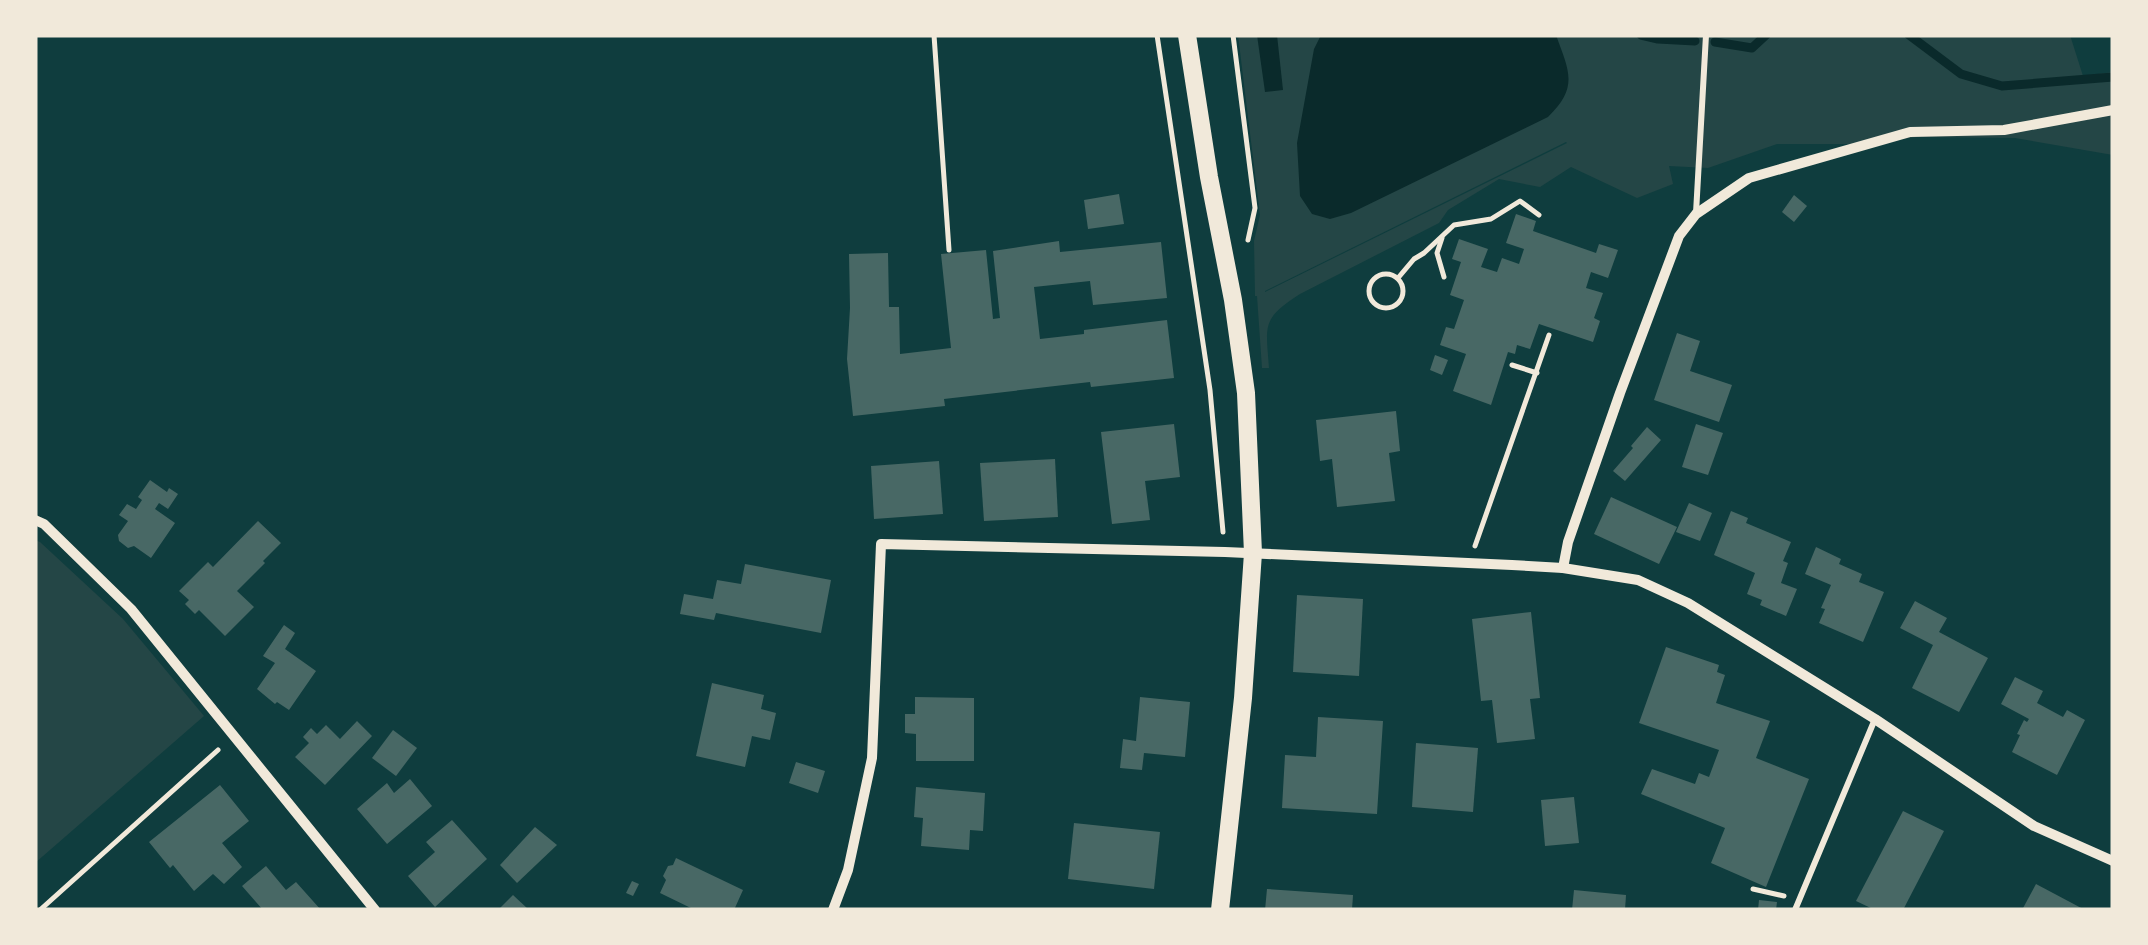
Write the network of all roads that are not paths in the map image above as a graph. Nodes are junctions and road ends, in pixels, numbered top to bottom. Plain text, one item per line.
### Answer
1 (1187, 35) edge
2 (1706, 35) edge
3 (2113, 110) edge
4 (1696, 214) junction
5 (35, 520) edge
6 (1253, 553) junction
7 (1562, 568) junction
8 (1875, 719) junction
9 (2113, 861) edge
10 (375, 910) edge
11 (833, 910) edge
12 (1220, 910) edge
13 (1796, 910) edge

1 - 6 main road
2 - 4 lane
3 - 4 street
4 - 7 street
5 - 10 street
6 - 7 street
6 - 11 street
6 - 12 main road
7 - 8 street
8 - 9 street
8 - 13 lane

